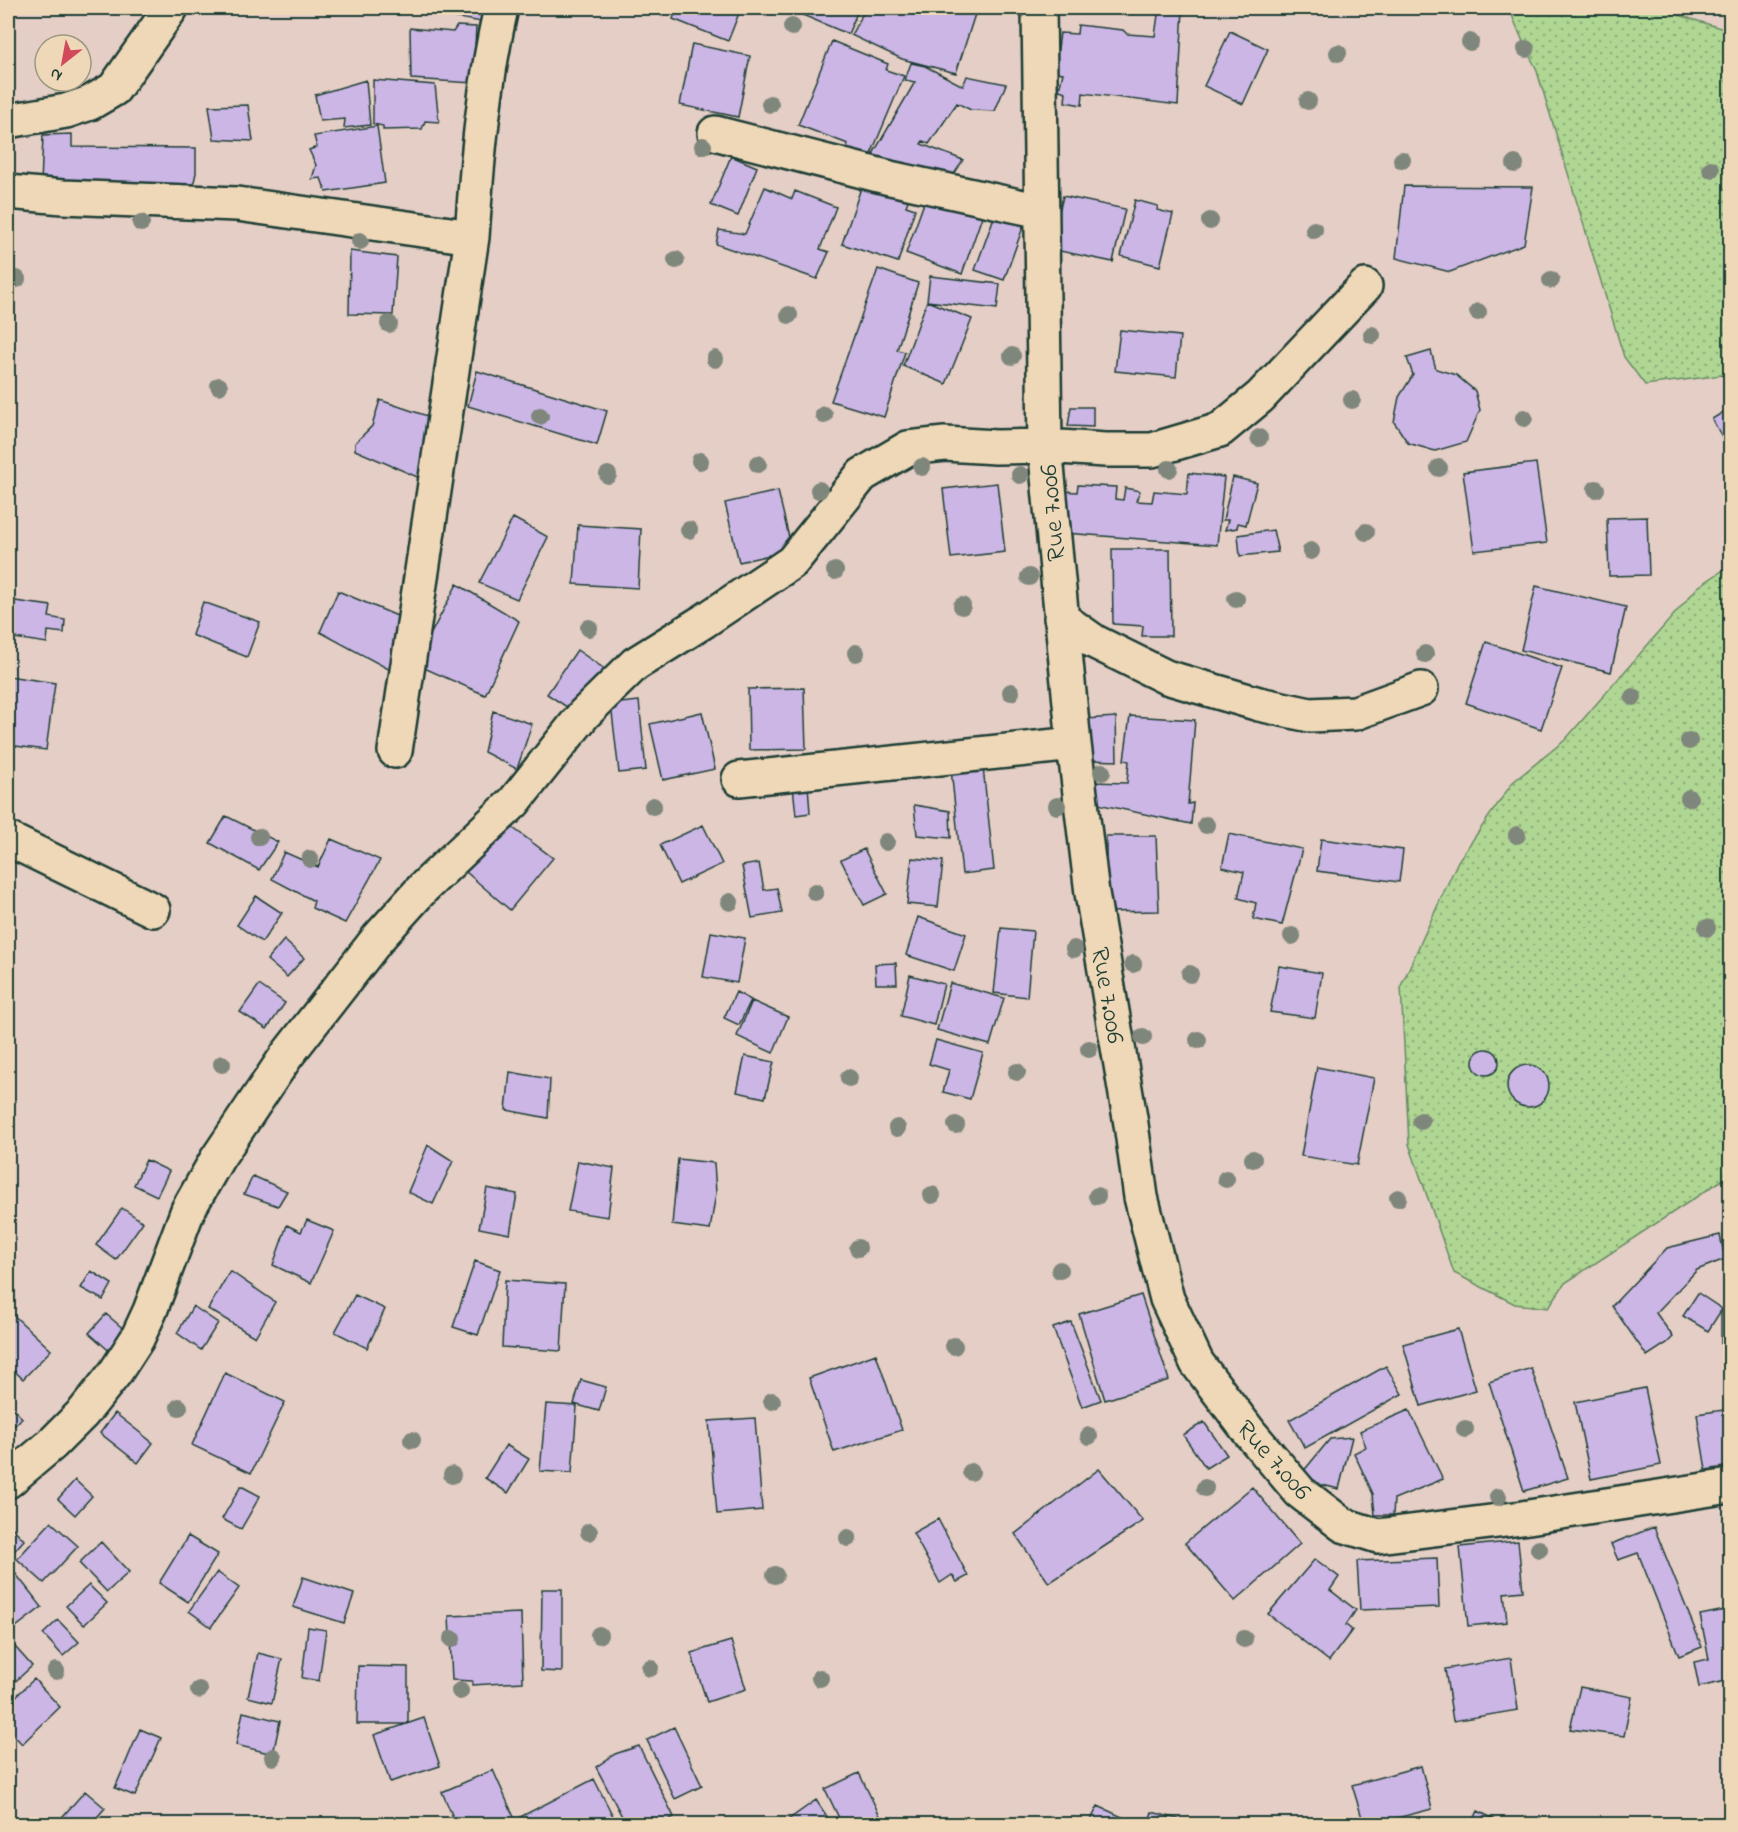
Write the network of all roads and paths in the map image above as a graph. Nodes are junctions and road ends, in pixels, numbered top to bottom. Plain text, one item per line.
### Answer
1 (171, 8) edge
2 (501, 8) edge
3 (1039, 8) edge
4 (8, 121) edge
5 (715, 132) dead end
6 (8, 192) edge
7 (1041, 212) junction
8 (472, 237) junction
9 (1365, 286) dead end
10 (1045, 446) junction
11 (1061, 618) junction
12 (1421, 688) dead end
13 (1074, 744) junction
14 (395, 752) dead end
15 (739, 779) dead end
16 (8, 839) edge
17 (153, 910) dead end
18 (8, 1481) edge
19 (1731, 1486) edge

1 - 4 street
2 - 8 street
3 - 7 street, Rue 7.006
5 - 7 street
6 - 8 street
7 - 10 street, Rue 7.006
8 - 14 street
9 - 10 street
10 - 11 street, Rue 7.006
10 - 18 street
11 - 12 street
11 - 13 street, Rue 7.006
13 - 15 street
13 - 19 street, Rue 7.006
16 - 17 street

